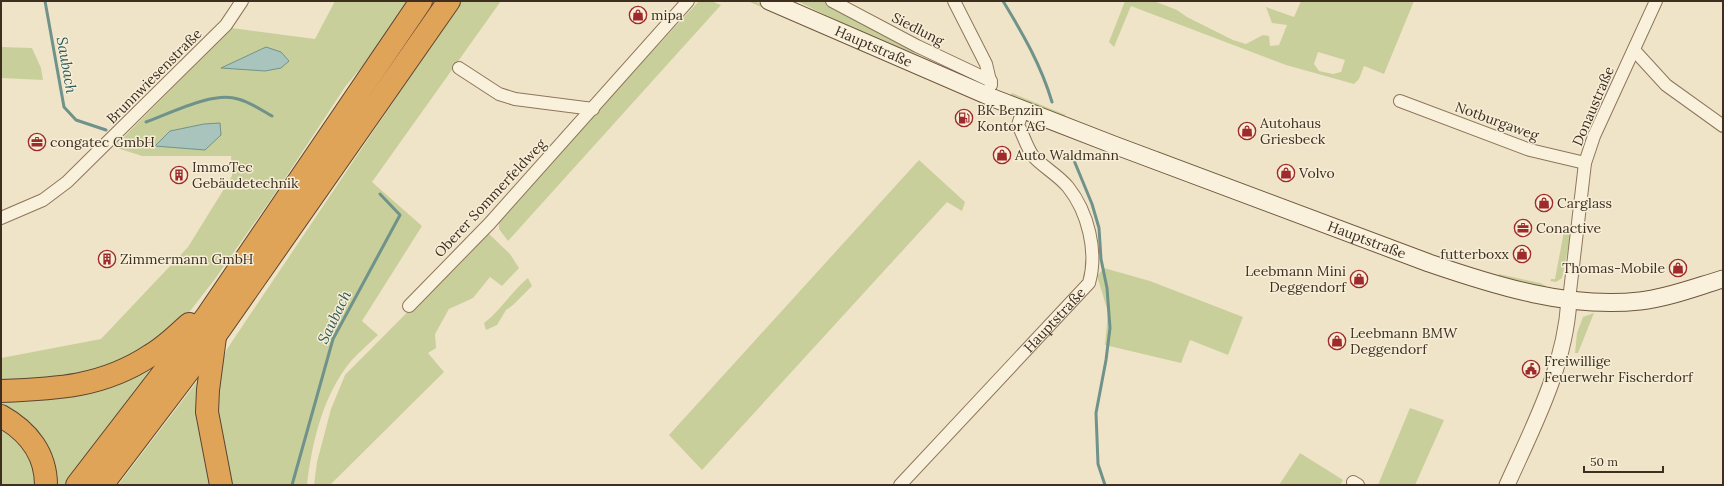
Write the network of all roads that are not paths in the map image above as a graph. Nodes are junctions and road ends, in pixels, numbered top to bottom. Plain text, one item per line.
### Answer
1 (242, 1) edge
2 (421, 1) edge
3 (449, 1) edge
4 (688, 1) edge
5 (769, 1) edge
6 (832, 1) edge
7 (954, 1) edge
8 (1656, 1) edge
9 (1634, 50) junction
10 (459, 68) dead end
11 (992, 90) junction
12 (1400, 101) dead end
13 (593, 109) junction
14 (1023, 110) junction
15 (1723, 126) edge
16 (1585, 163) junction
17 (1, 218) edge
18 (1723, 279) edge
19 (1569, 300) junction
20 (409, 306) dead end
21 (206, 316) junction
22 (216, 336) junction
23 (1, 391) edge
24 (1, 416) edge
25 (46, 485) edge
26 (77, 485) edge
27 (102, 485) edge
28 (221, 485) edge
29 (900, 485) edge
30 (1507, 485) edge

1 - 17 street, Brunnwiesenstraße
2 - 21 highway
3 - 22 highway
4 - 13 street, Oberer Sommerfeldweg
5 - 11 main road, Hauptstraße
6 - 11 street, Siedlung
7 - 11 street
8 - 9 street, Donaustraße
9 - 15 street
9 - 16 street, Donaustraße
10 - 13 street
11 - 14 main road, Hauptstraße
12 - 16 street, Notburgaweg
13 - 20 street, Oberer Sommerfeldweg
14 - 19 main road, Hauptstraße
14 - 29 street, Hauptstraße
16 - 19 street, Donaustraße
18 - 19 main road, Hauptstraße
19 - 30 street
21 - 23 highway
21 - 26 highway
22 - 27 highway
22 - 28 highway
24 - 25 highway

